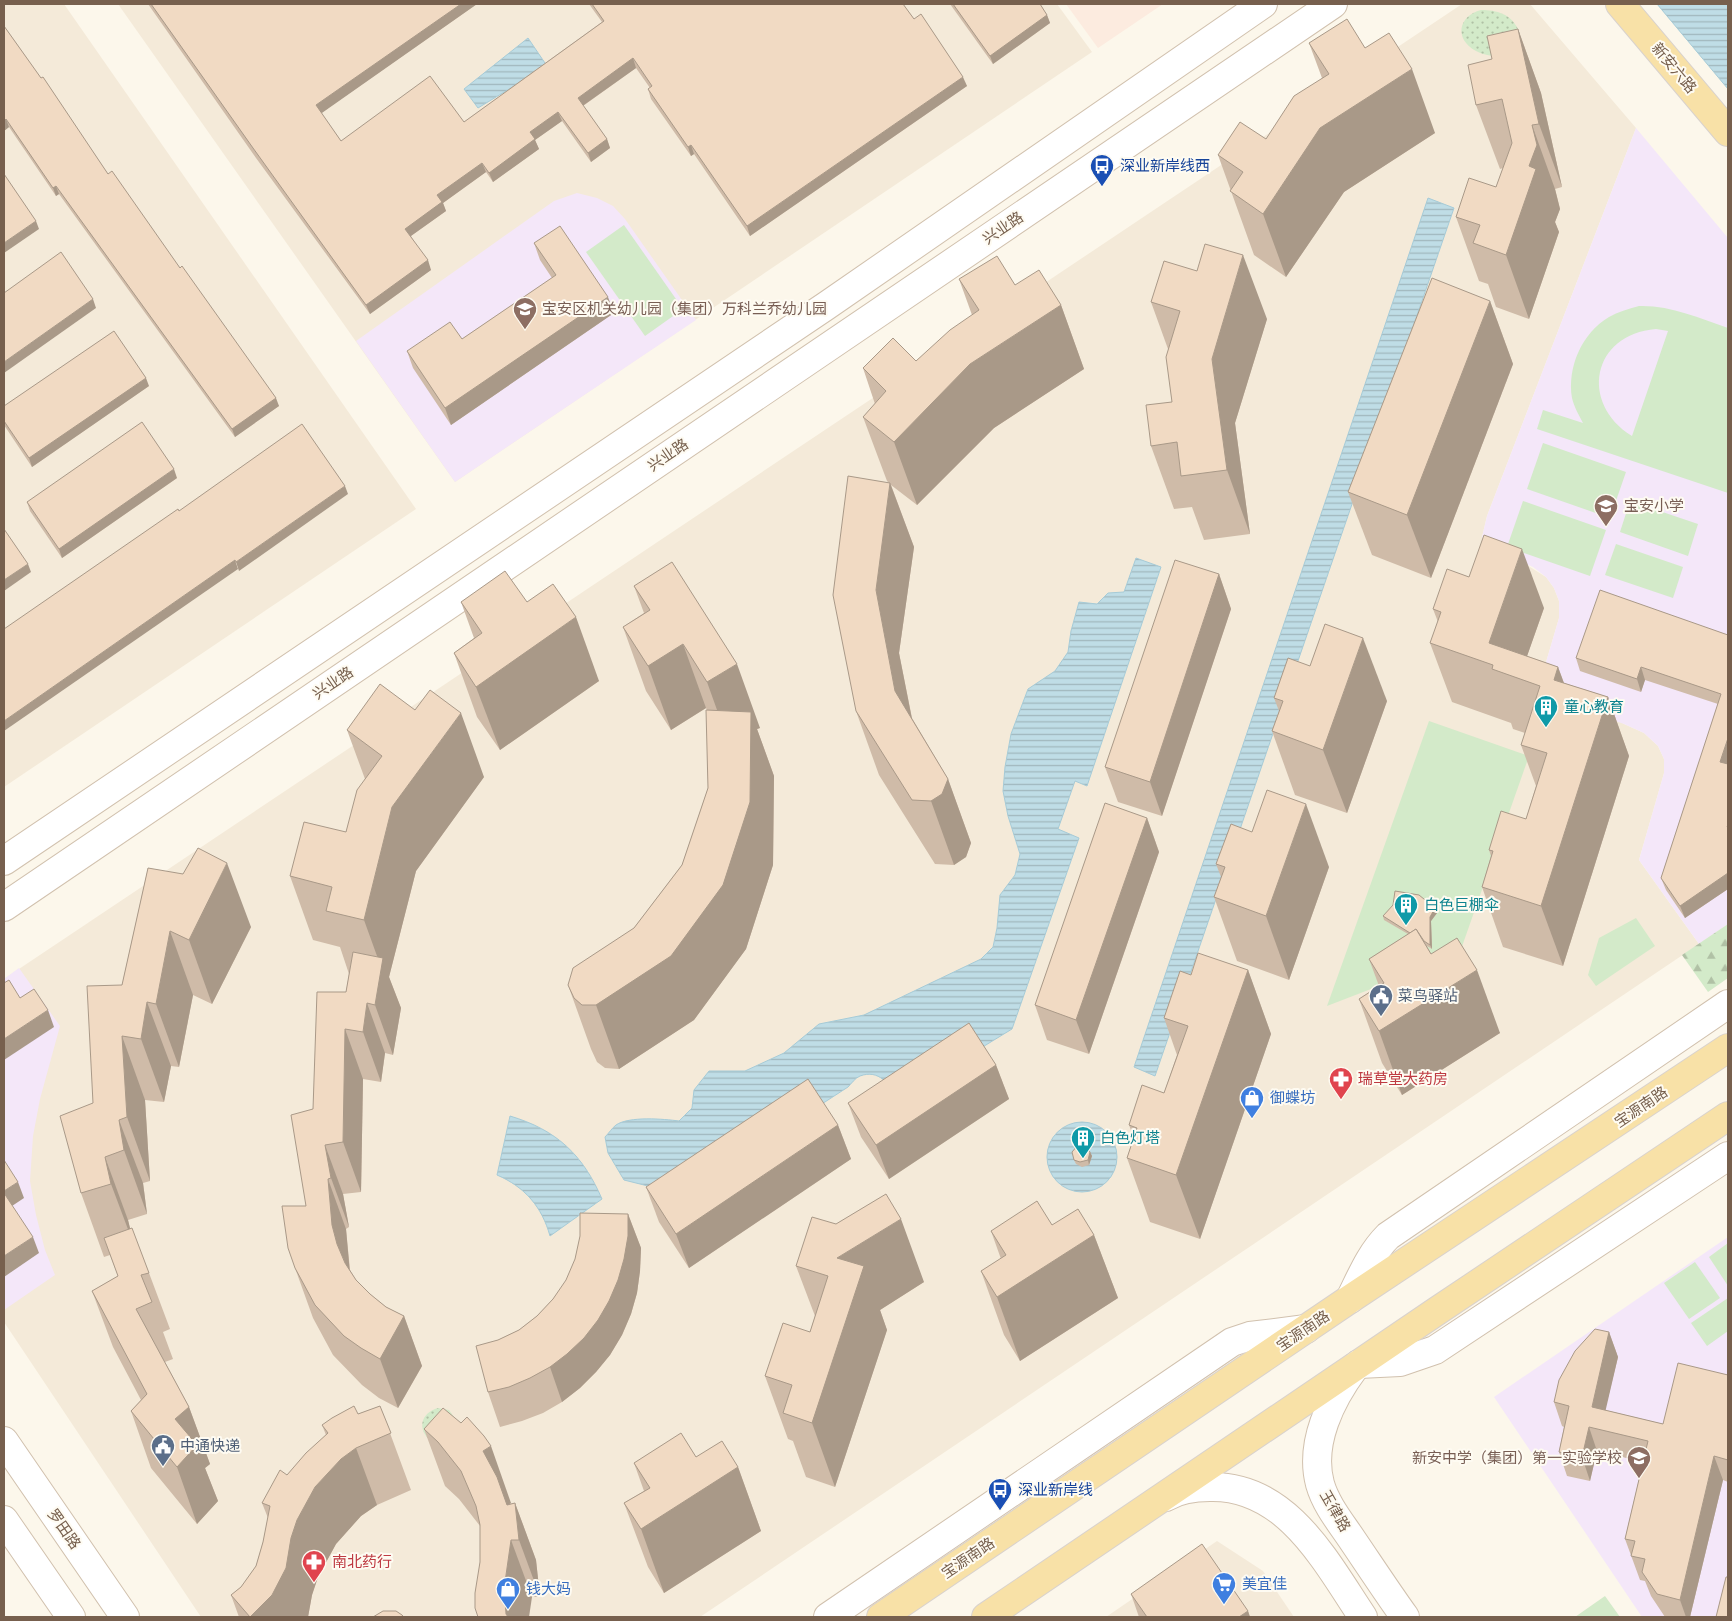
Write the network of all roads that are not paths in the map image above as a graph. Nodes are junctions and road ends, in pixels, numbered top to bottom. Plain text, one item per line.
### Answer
1 (1263, 4) edge
2 (1333, 4) edge
3 (1620, 4) edge
4 (1728, 132) edge
5 (863, 281) junction
6 (883, 309) junction
7 (4, 862) edge
8 (4, 907) edge
9 (1728, 1004) edge
10 (1725, 1052) edge
11 (1728, 1116) edge
12 (1728, 1156) edge
13 (1350, 1299) junction
14 (1306, 1329) junction
15 (1357, 1365) junction
16 (4, 1441) edge
17 (1154, 1503) junction
18 (4, 1520) edge
19 (1349, 1536) junction
20 (1320, 1554) junction
21 (71, 1617) edge
22 (125, 1617) edge
23 (828, 1617) edge
24 (881, 1617) edge
25 (986, 1617) edge
26 (1363, 1617) edge
27 (1405, 1617) edge

1 - 5 main road
2 - 6 main road, 兴业路
3 - 4 main road, 新安六路
5 - 6 main road
5 - 7 main road
6 - 8 main road, 兴业路
9 - 13 main road
10 - 13 main road, 宝源南路
11 - 15 main road
12 - 15 main road
13 - 14 main road, 宝源南路
14 - 23 main road
14 - 24 main road, 宝源南路
15 - 17 main road
15 - 19 main road, 玉律路
16 - 22 main road, 罗田路
17 - 20 main road
17 - 25 main road
18 - 21 main road
19 - 20 main road
19 - 27 main road, 玉律路
20 - 26 main road

